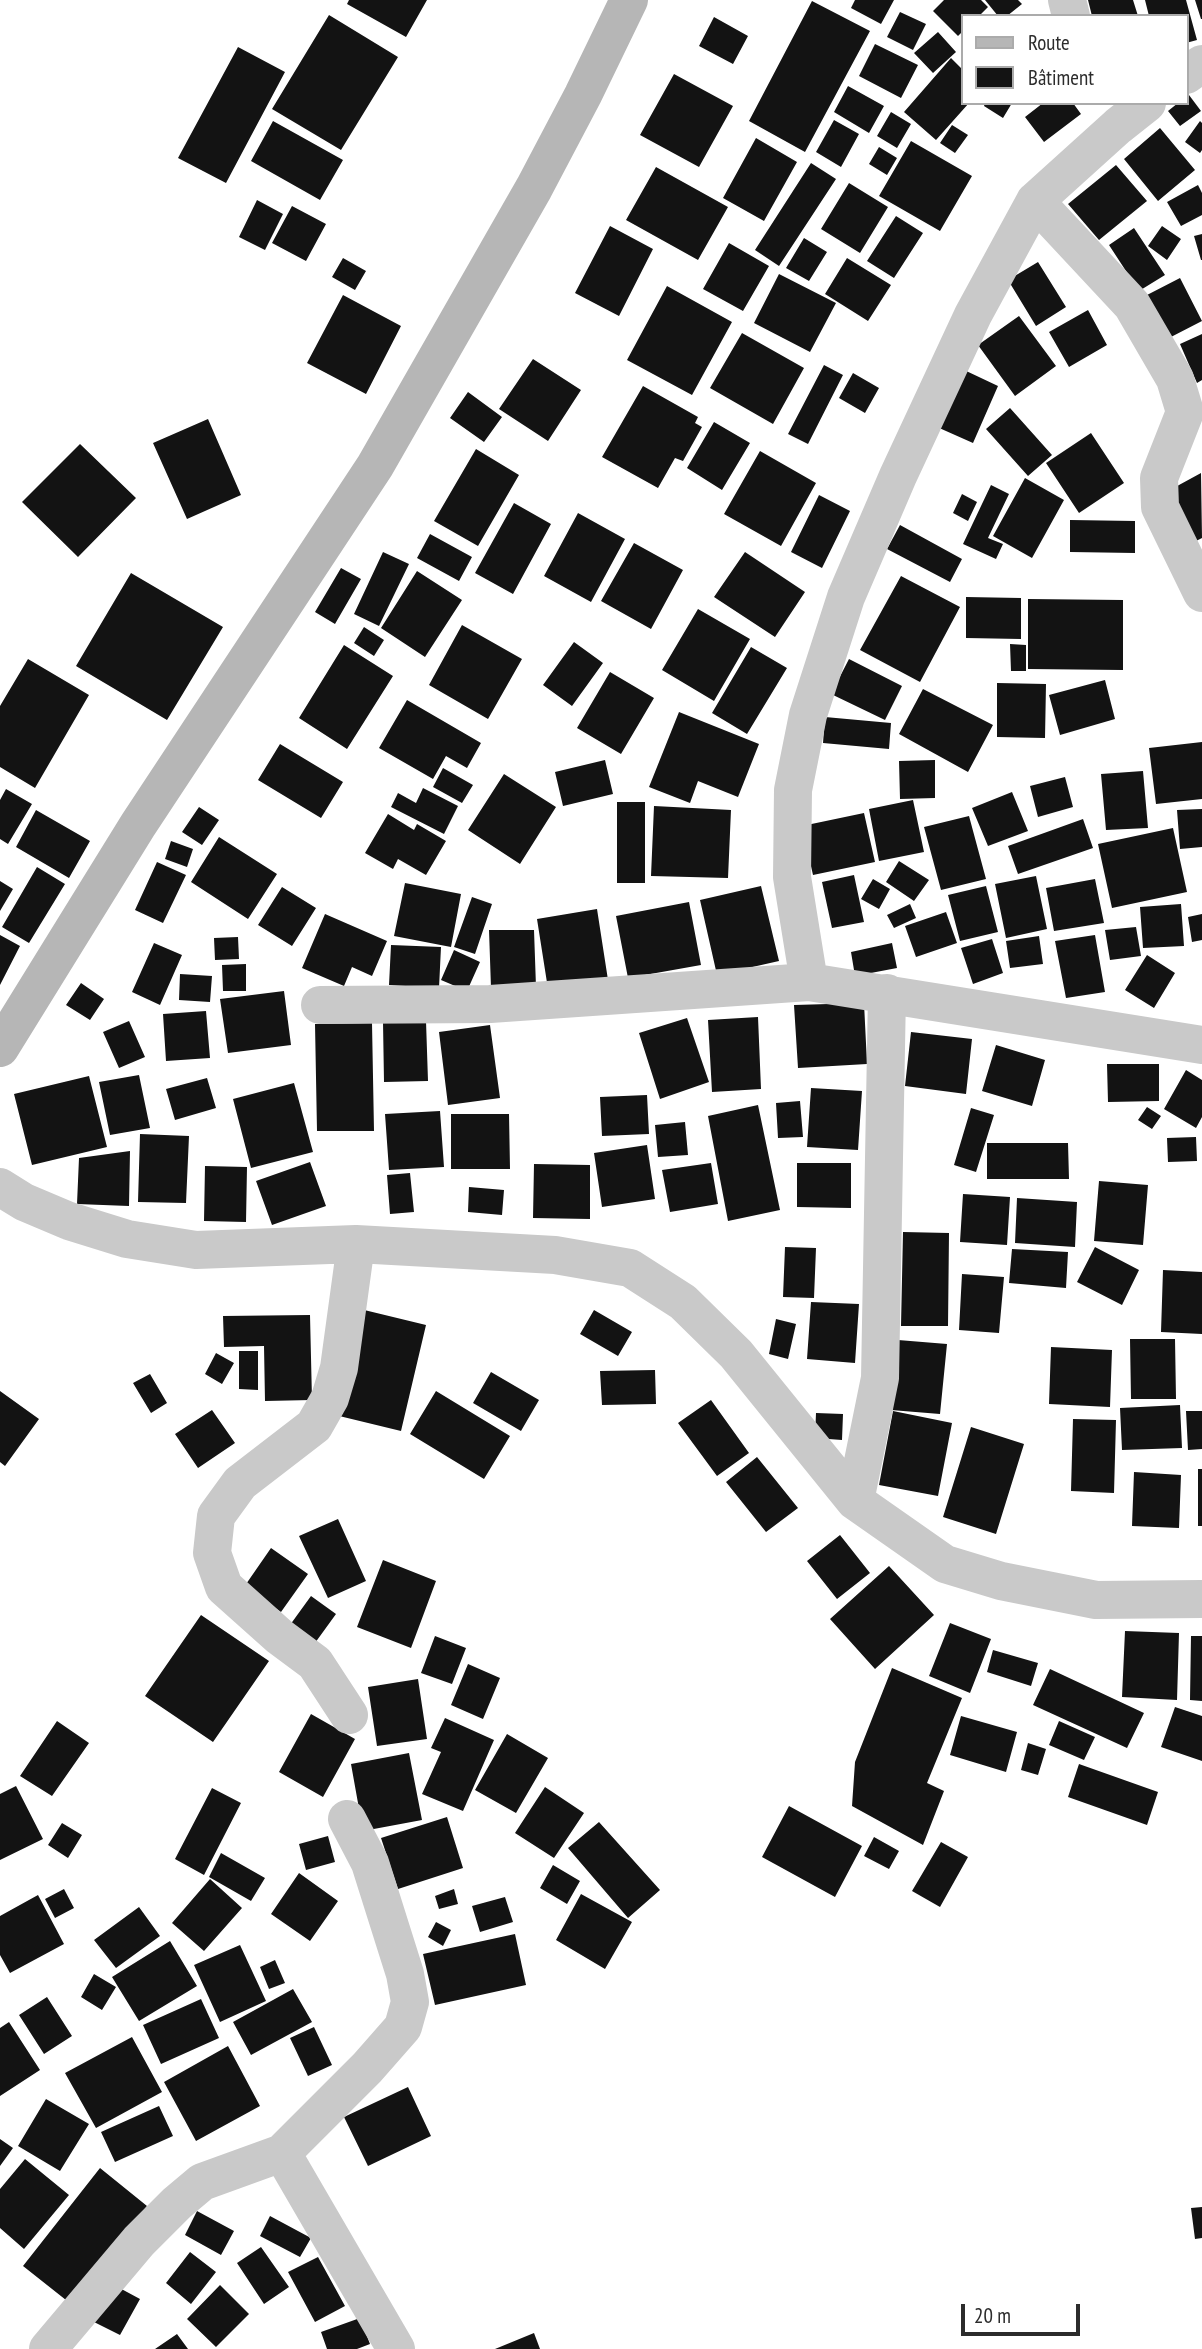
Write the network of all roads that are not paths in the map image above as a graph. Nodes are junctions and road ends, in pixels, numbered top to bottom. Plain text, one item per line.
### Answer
1 (629, 0) edge
2 (1124, 111) edge
3 (1035, 201) junction
4 (1202, 593) edge
5 (809, 982) junction
6 (887, 993) junction
7 (320, 1005) dead end
8 (1202, 1045) edge
9 (0, 1048) edge
10 (0, 1187) edge
11 (356, 1244) junction
12 (855, 1501) junction
13 (1202, 1599) edge
14 (349, 1715) dead end
15 (347, 1819) dead end
16 (282, 2153) junction
17 (48, 2349) edge
18 (396, 2349) edge

1 - 9 street
2 - 3 street
3 - 4 street
3 - 5 street
5 - 6 street
5 - 7 street
6 - 8 street
6 - 12 street
10 - 11 street
11 - 12 street
11 - 14 street
12 - 13 street
15 - 16 street
16 - 17 street
16 - 18 street

